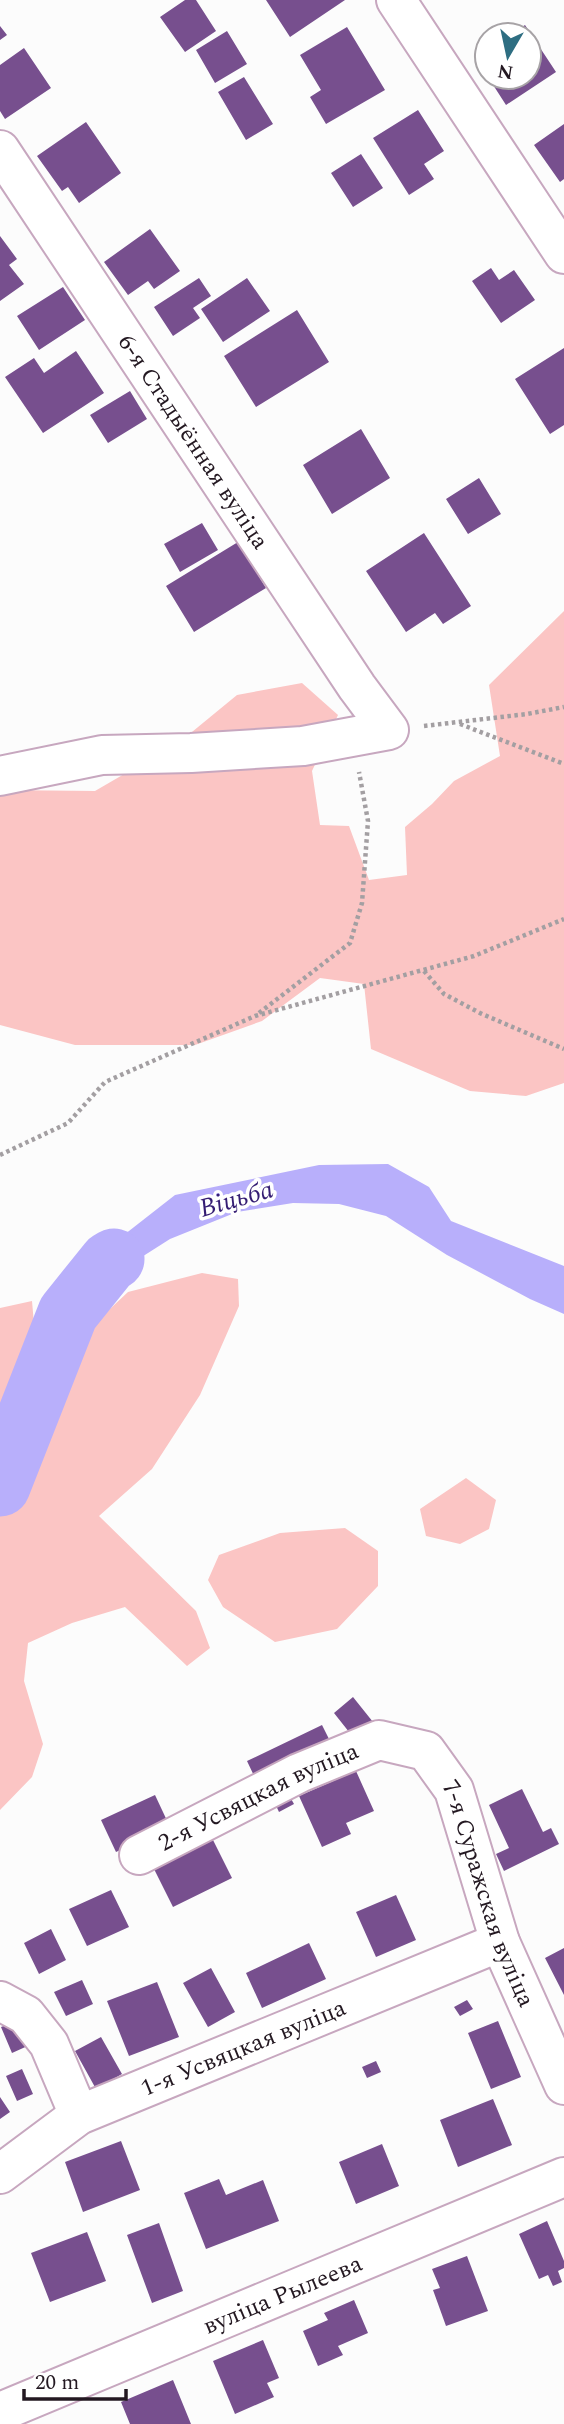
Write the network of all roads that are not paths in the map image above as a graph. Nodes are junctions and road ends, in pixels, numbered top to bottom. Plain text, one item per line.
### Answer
1 (396, 0) edge
2 (0, 150) edge
3 (564, 254) edge
4 (0, 776) edge
5 (379, 1740) joint
6 (139, 1855) dead end
7 (500, 1941) junction
8 (0, 2001) edge
9 (564, 2085) edge
10 (79, 2115) junction
11 (0, 2174) edge
12 (564, 2177) edge
13 (0, 2412) edge

1 - 3 street
2 - 4 street, 6-я Стадыённая вуліца
5 - 6 street, 2-я Усвяцкая вуліца
5 - 7 street, 7-я Суражская вуліца
7 - 9 street, 7-я Суражская вуліца
7 - 10 street, 1-я Усвяцкая вуліца
8 - 10 street
10 - 11 street, 1-я Усвяцкая вуліца
12 - 13 street, вуліца Рылеева

